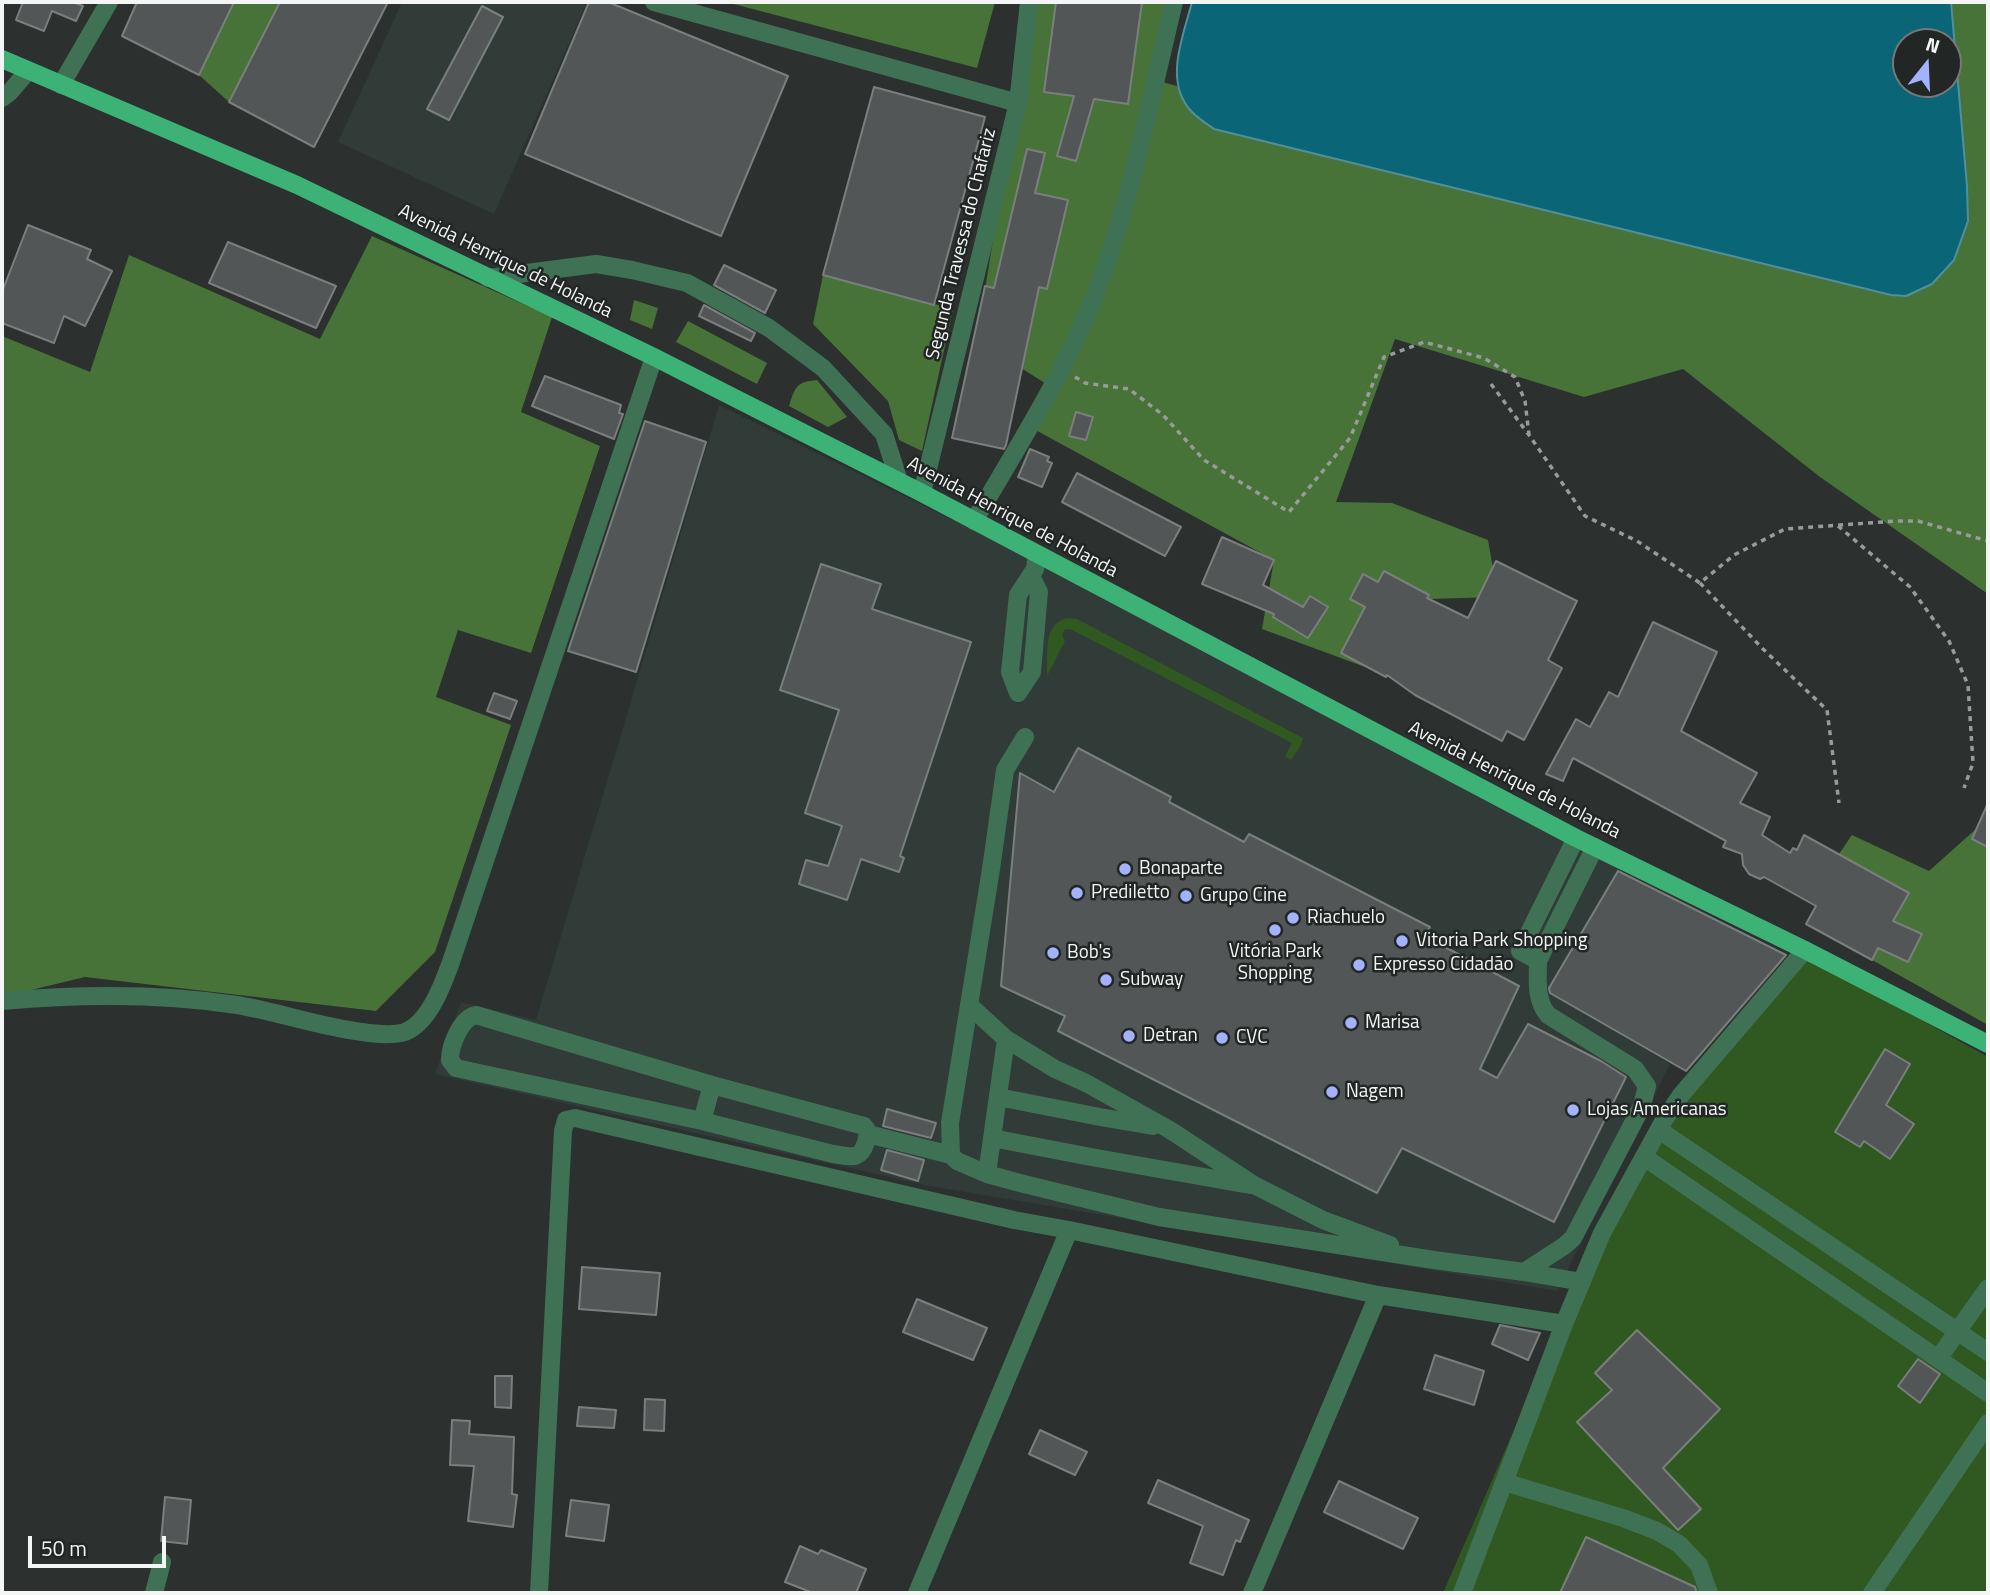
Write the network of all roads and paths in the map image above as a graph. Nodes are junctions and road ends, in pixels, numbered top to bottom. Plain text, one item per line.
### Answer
1 (109, 2) edge
2 (654, 2) edge
3 (1029, 2) edge
4 (1174, 2) edge
5 (686, 6) edge
6 (2, 60) edge
7 (28, 71) junction
8 (61, 85) junction
9 (2, 98) edge
10 (1018, 103) junction
11 (488, 278) junction
12 (654, 357) junction
13 (1061, 369) junction
14 (1491, 384) dead end
15 (1529, 435) junction
16 (899, 481) junction
17 (922, 493) junction
18 (974, 521) junction
19 (1836, 525) junction
20 (1988, 541) edge
21 (1037, 554) junction
22 (1700, 583) junction
23 (1035, 584) junction
24 (1026, 622) junction
25 (1018, 693) dead end
26 (1025, 737) dead end
27 (1964, 788) dead end
28 (1839, 803) dead end
29 (1581, 841) junction
30 (1805, 950) junction
31 (1524, 953) junction
32 (2, 1001) edge
33 (969, 1005) junction
34 (1006, 1039) junction
35 (1988, 1044) edge
36 (712, 1085) junction
37 (998, 1097) junction
38 (702, 1121) junction
39 (1170, 1130) junction
40 (1659, 1130) junction
41 (868, 1134) junction
42 (992, 1138) junction
43 (951, 1154) junction
44 (1644, 1157) junction
45 (987, 1174) junction
46 (1254, 1185) junction
47 (1069, 1230) junction
48 (1818, 1237) junction
49 (1434, 1260) junction
50 (1801, 1265) junction
51 (1524, 1272) junction
52 (1582, 1282) junction
53 (1988, 1288) edge
54 (1378, 1295) junction
55 (1564, 1324) junction
56 (1958, 1332) junction
57 (1988, 1352) edge
58 (1938, 1359) junction
59 (1988, 1393) edge
60 (1988, 1423) edge
61 (1504, 1482) junction
62 (162, 1562) dead end
63 (154, 1593) edge
64 (540, 1593) edge
65 (917, 1593) edge
66 (1252, 1593) edge
67 (1462, 1593) edge
68 (1709, 1593) edge
69 (1872, 1593) edge

1 - 8 street
2 - 5 street
3 - 10 street, Segunda Travessa do Chafariz
4 - 13 street
5 - 10 street
6 - 7 main road, Avenida Henrique de Holanda
7 - 8 main road, Avenida Henrique de Holanda
7 - 9 street
8 - 11 main road, Avenida Henrique de Holanda
10 - 17 street, Segunda Travessa do Chafariz
11 - 12 main road, Avenida Henrique de Holanda
11 - 16 street
12 - 16 main road, Avenida Henrique de Holanda
12 - 32 street
13 - 15 path
13 - 18 street
14 - 15 path
15 - 22 path
16 - 17 main road, Avenida Henrique de Holanda
17 - 18 main road, Avenida Henrique de Holanda
18 - 21 main road, Avenida Henrique de Holanda
19 - 20 path
19 - 22 path
19 - 27 path
21 - 23 street
21 - 29 main road, Avenida Henrique de Holanda
22 - 28 path
23 - 24 street
23 - 24 street
24 - 25 street
26 - 33 street
29 - 30 main road, Avenida Henrique de Holanda
29 - 31 street
29 - 31 street
30 - 35 main road, Avenida Henrique de Holanda
30 - 40 street
31 - 51 street
33 - 34 street
33 - 43 street
34 - 37 street
34 - 39 street
36 - 38 street
36 - 38 street
36 - 41 street
37 - 39 street
37 - 42 street
38 - 41 street
39 - 46 street
40 - 44 street
40 - 48 street
41 - 43 street
42 - 45 street
42 - 46 street
43 - 45 street
44 - 50 street
44 - 52 street
45 - 49 street
46 - 49 street
47 - 54 street
47 - 64 street
47 - 65 street
48 - 50 street
48 - 56 street
49 - 51 street
50 - 58 street
51 - 52 street
52 - 55 street
53 - 56 street
54 - 55 street
54 - 66 street
55 - 61 street
56 - 57 street
56 - 58 street
58 - 59 street
60 - 69 street
61 - 67 street
61 - 68 street
62 - 63 street

